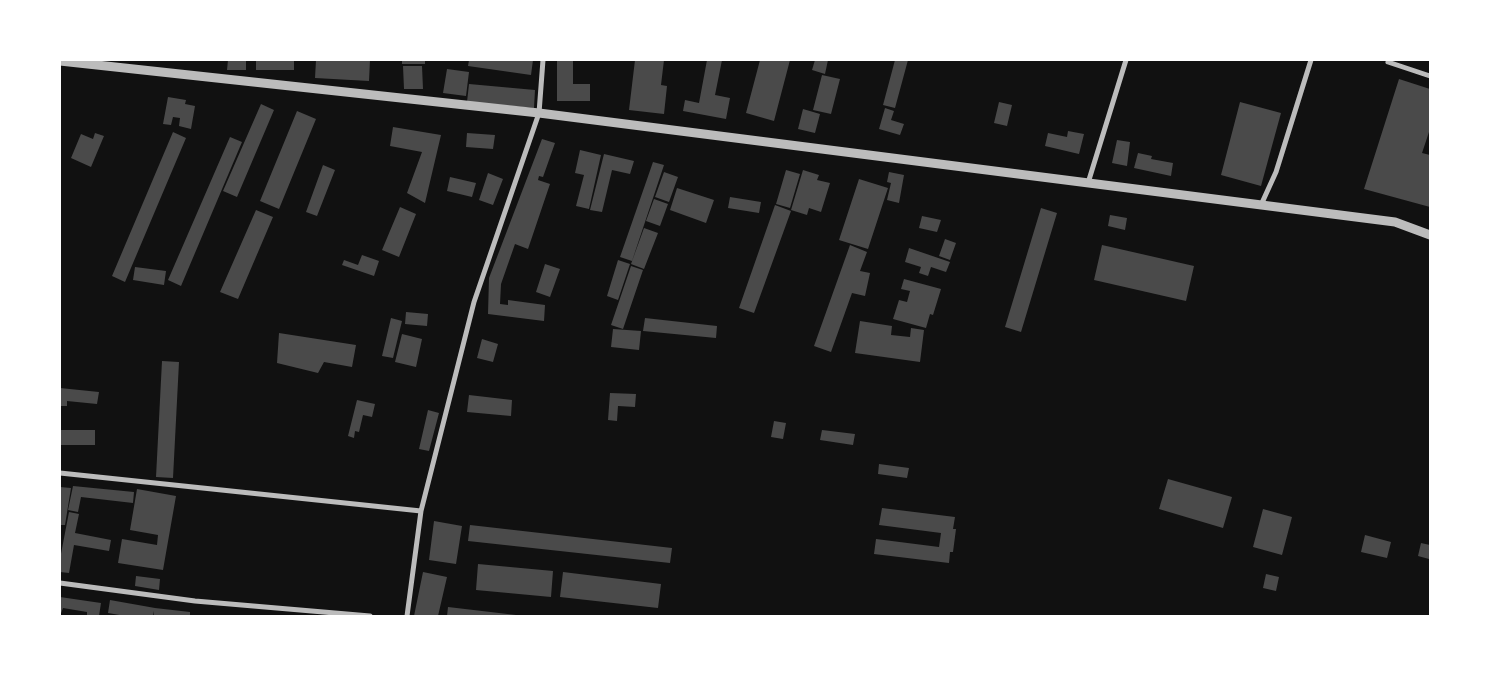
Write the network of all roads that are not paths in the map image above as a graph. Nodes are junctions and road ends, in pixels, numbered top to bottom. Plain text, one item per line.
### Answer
1 (542, 60) edge
2 (1126, 60) edge
3 (1311, 60) edge
4 (1389, 60) edge
5 (60, 61) edge
6 (1430, 76) edge
7 (539, 113) junction
8 (1088, 183) junction
9 (1261, 205) junction
10 (1430, 234) edge
11 (60, 473) edge
12 (422, 512) junction
13 (60, 583) edge
14 (370, 616) edge
15 (408, 616) edge

1 - 7 street
2 - 8 street
3 - 9 street
4 - 6 street
5 - 7 street
7 - 8 street
7 - 12 street
8 - 9 street
9 - 10 street
11 - 12 street
12 - 15 street
13 - 14 street

